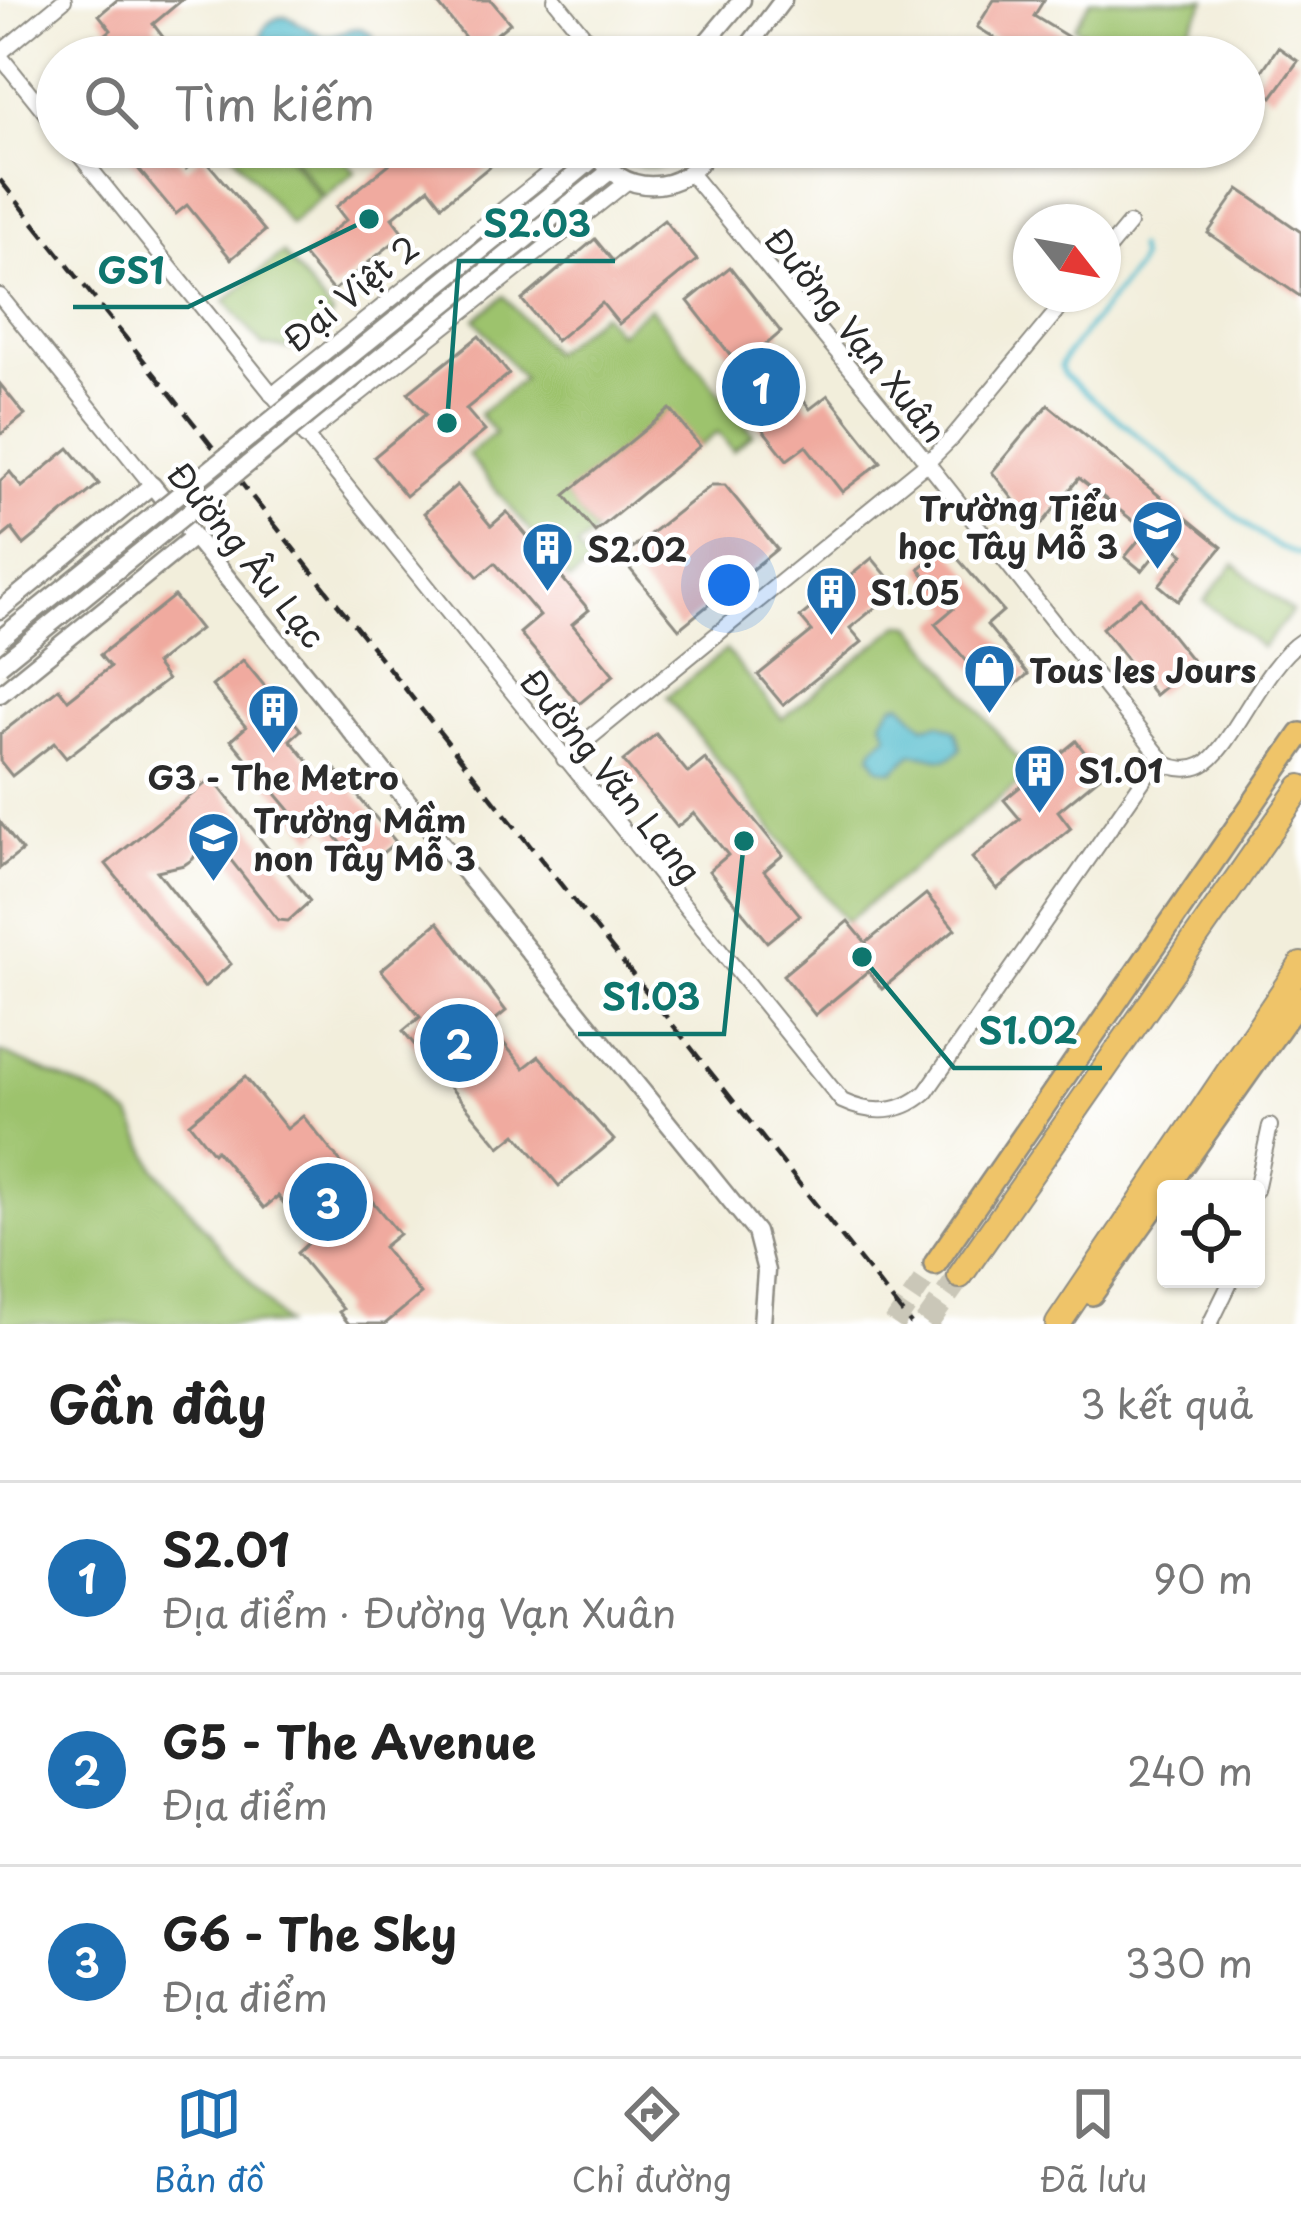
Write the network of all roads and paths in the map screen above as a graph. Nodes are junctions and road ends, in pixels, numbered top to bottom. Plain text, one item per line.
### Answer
1 (64, 0) edge
2 (555, 0) edge
3 (742, 0) edge
4 (783, 0) edge
5 (584, 36) edge
6 (712, 36) edge
7 (756, 36) edge
8 (0, 54) edge
9 (36, 101) edge
10 (90, 168) edge
11 (567, 168) edge
12 (579, 168) edge
13 (607, 168) edge
14 (694, 168) edge
15 (610, 171) junction
16 (690, 173) junction
17 (627, 182) junction
18 (562, 197) junction
19 (1129, 224) dead end
20 (1121, 234) edge
21 (0, 296) edge
22 (1056, 312) edge
23 (272, 395) junction
24 (305, 437) junction
25 (927, 463) junction
26 (152, 485) junction
27 (193, 537) junction
28 (0, 610) edge
29 (0, 639) edge
30 (1301, 641) edge
31 (0, 665) edge
32 (0, 694) edge
33 (1301, 734) edge
34 (1160, 756) junction
35 (563, 759) junction
36 (1301, 787) edge
37 (1301, 965) edge
38 (1301, 998) edge
39 (1270, 1126) dead end
40 (1172, 1180) edge
41 (1258, 1180) edge
42 (1157, 1202) edge
43 (935, 1264) tunnel mouth
44 (960, 1276) tunnel mouth
45 (1228, 1288) edge
46 (762, 1324) edge
47 (1058, 1324) edge
48 (1071, 1324) edge
49 (1210, 1324) edge

1 - 8 street
2 - 5 street
3 - 6 street
4 - 7 street
8 - 9 street
10 - 23 street, Đường Văn Lang
11 - 23 street, Đại Việt 2
12 - 18 street
13 - 15 street
14 - 16 street
15 - 17 street
15 - 18 street
16 - 17 street
16 - 25 street, Đường Vạn Xuân
17 - 24 street
18 - 29 street, bridge
18 - 31 street, bridge
19 - 20 street
21 - 26 street, Đường Âu Lạc
22 - 25 street
23 - 24 street, Đường Văn Lang
24 - 35 street, Đường Văn Lang
25 - 34 street, Đường Vạn Xuân
25 - 35 street
26 - 27 street, Đường Âu Lạc
26 - 28 street
27 - 32 street
27 - 46 street, Đường Âu Lạc
30 - 34 street
33 - 43 main road
34 - 35 street, Đường Văn Lang
36 - 44 highway
37 - 47 highway
38 - 40 main road
39 - 41 street
42 - 48 main road
45 - 49 street

